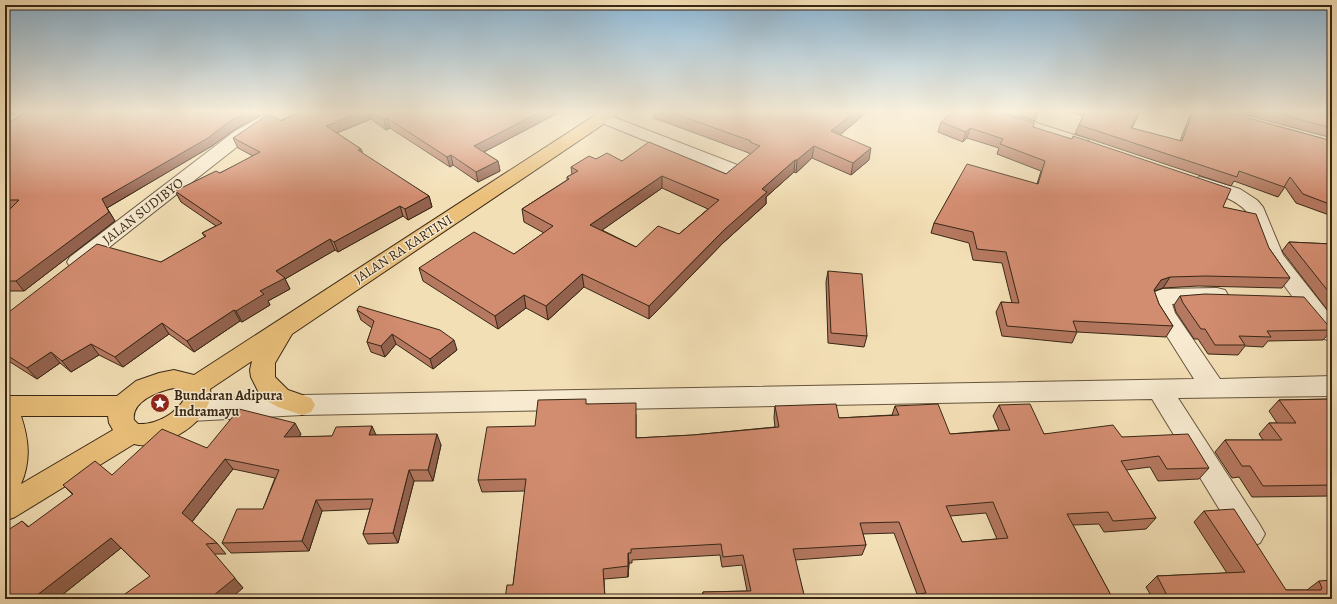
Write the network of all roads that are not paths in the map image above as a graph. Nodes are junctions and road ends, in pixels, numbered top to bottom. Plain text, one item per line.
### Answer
1 (234, 140) edge
2 (569, 140) edge
3 (665, 140) edge
4 (1073, 140) edge
5 (1099, 149) edge
6 (734, 170) edge
7 (1181, 176) edge
8 (61, 275) edge
9 (1236, 296) edge
10 (1281, 297) edge
11 (1304, 298) junction
12 (289, 325) junction
13 (1332, 333) edge
14 (196, 386) junction
15 (1332, 386) edge
16 (1212, 387) junction
17 (1159, 390) junction
18 (302, 405) junction
19 (5, 406) edge
20 (124, 406) junction
21 (191, 411) junction
22 (130, 433) junction
23 (5, 488) edge
24 (5, 508) edge
25 (1261, 552) edge

1 - 8 street, JALAN SUDIBYO
2 - 12 main road, JALAN RA KARTINI
3 - 6 street
4 - 5 street
7 - 11 street
9 - 16 street
10 - 11 street
11 - 13 street
12 - 14 main road, JALAN RA KARTINI
12 - 18 main road
14 - 20 main road
14 - 21 main road
15 - 16 street
16 - 17 street
17 - 18 street
17 - 25 street
18 - 21 street
19 - 20 main road
19 - 23 main road
20 - 22 main road
21 - 22 main road
22 - 24 main road

